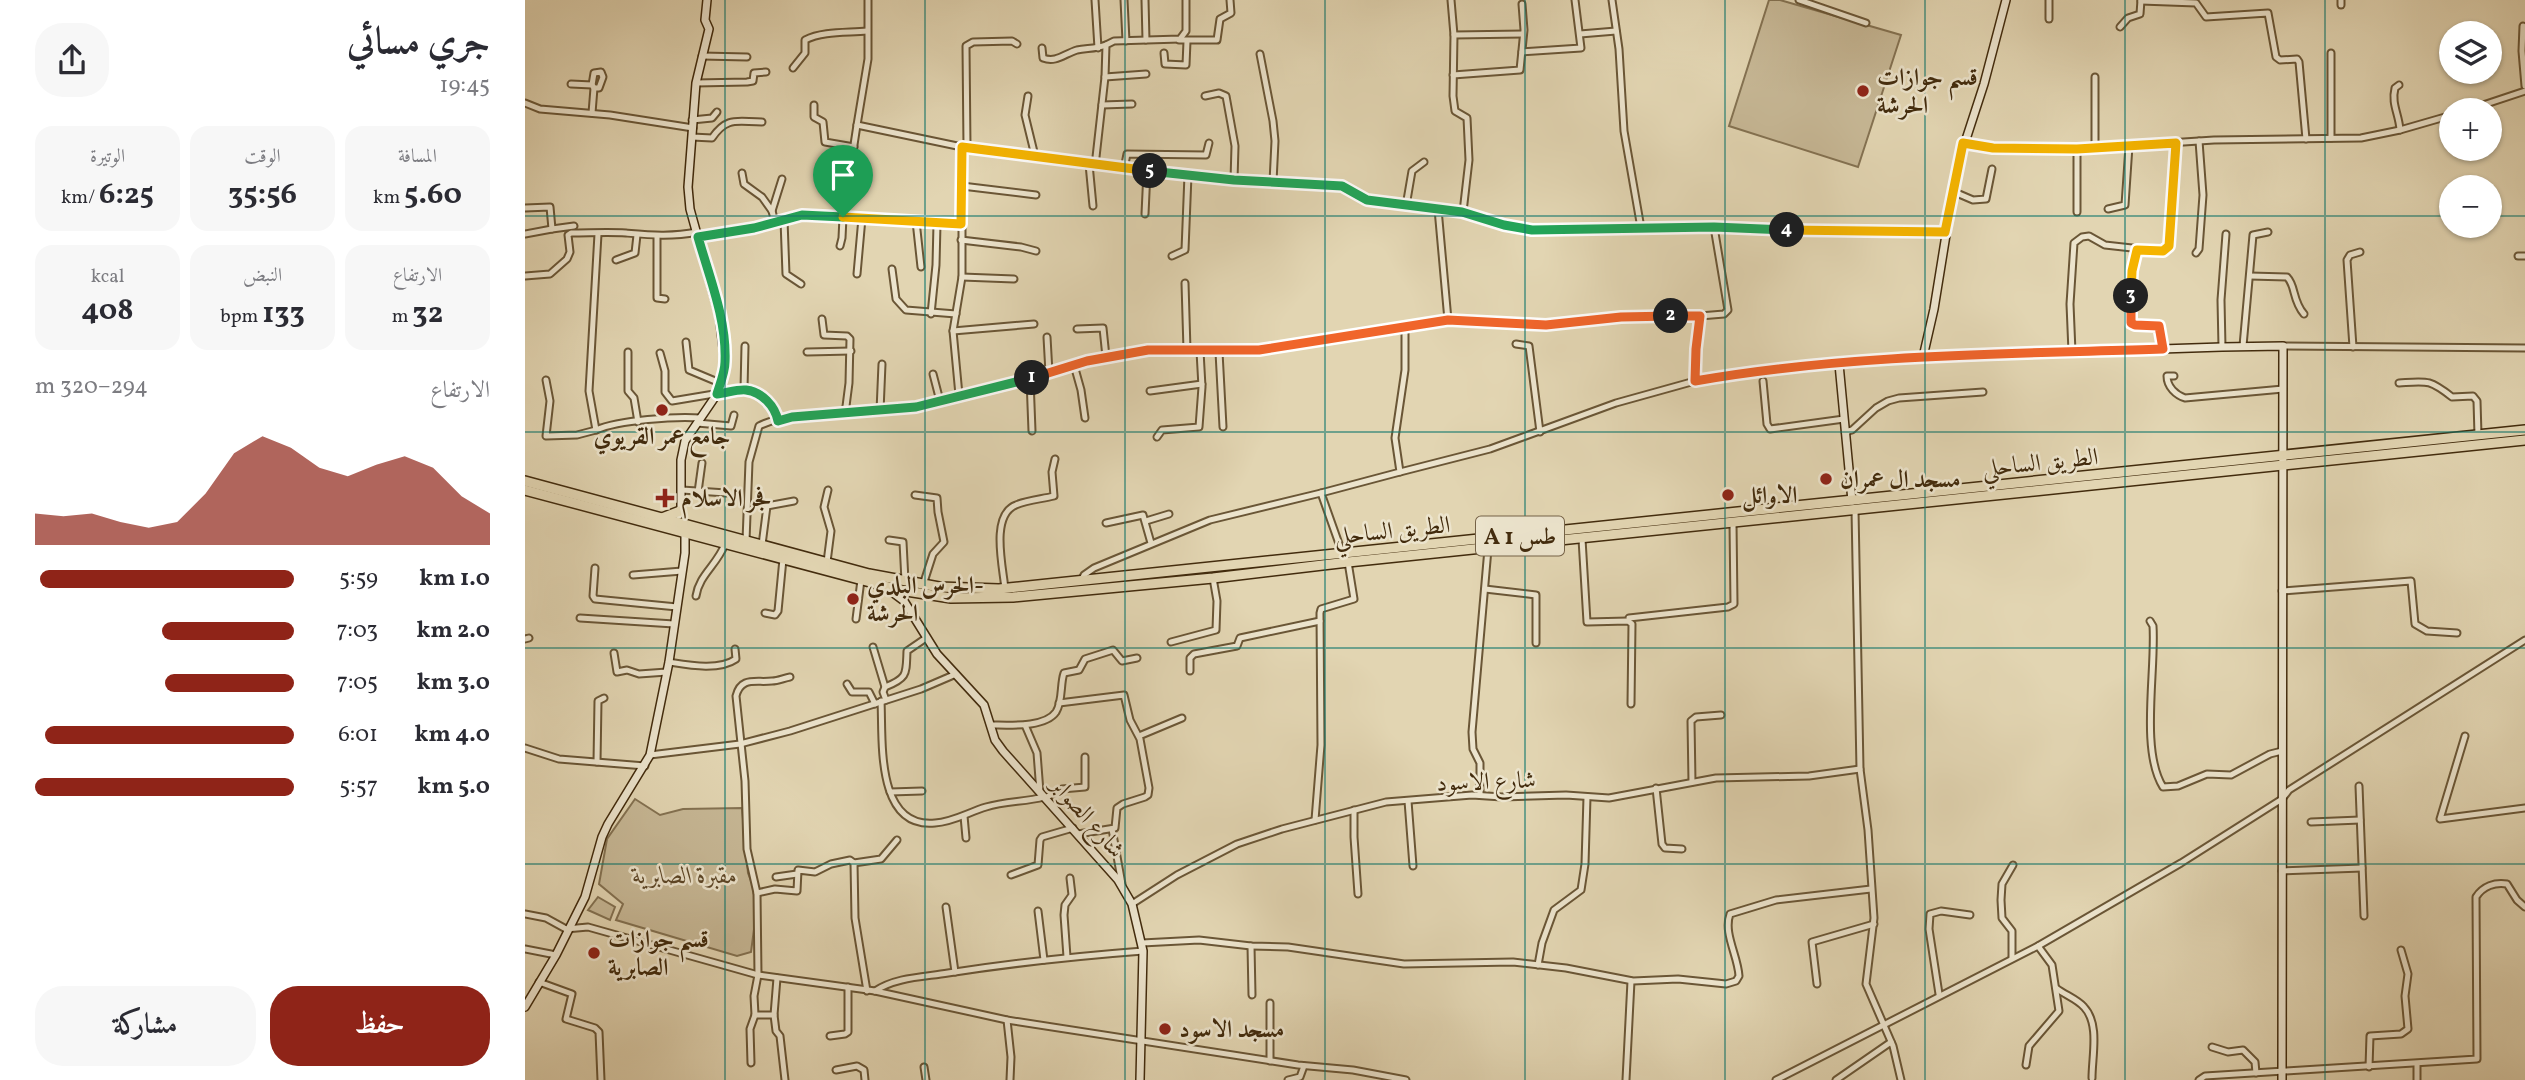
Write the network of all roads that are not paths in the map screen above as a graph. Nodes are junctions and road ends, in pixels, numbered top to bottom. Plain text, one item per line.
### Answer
1 (707, 0) edge
2 (868, 0) edge
3 (1095, 0) edge
4 (1125, 0) edge
5 (1145, 0) edge
6 (1186, 0) edge
7 (1230, 0) edge
8 (1451, 0) edge
9 (1575, 0) edge
10 (1612, 0) edge
11 (1799, 0) edge
12 (2006, 0) edge
13 (2049, 0) edge
14 (2141, 0) edge
15 (1522, 4) dead end
16 (2049, 19) dead end
17 (1866, 23) dead end
18 (2523, 26) edge
19 (2120, 27) dead end
20 (867, 31) junction
21 (1616, 31) junction
22 (1523, 34) junction
23 (1580, 34) junction
24 (1454, 35) junction
25 (1146, 40) junction
26 (1176, 40) junction
27 (1126, 41) junction
28 (1187, 41) junction
29 (1017, 44) dead end
30 (1106, 45) junction
31 (1042, 48) dead end
32 (1098, 48) junction
33 (1164, 52) dead end
34 (1522, 52) junction
35 (1260, 54) dead end
36 (2331, 54) dead end
37 (702, 56) junction
38 (747, 57) dead end
39 (793, 68) dead end
40 (766, 72) dead end
41 (1146, 74) dead end
42 (1453, 75) junction
43 (1105, 77) junction
44 (2095, 77) dead end
45 (696, 83) junction
46 (571, 85) dead end
47 (2399, 85) dead end
48 (2525, 89) edge
49 (1028, 96) dead end
50 (1205, 96) dead end
51 (2501, 98) edge
52 (525, 103) edge
53 (1132, 104) dead end
54 (814, 105) dead end
55 (1102, 105) junction
56 (717, 112) dead end
57 (592, 113) junction
58 (2439, 119) edge
59 (762, 122) dead end
60 (692, 124) junction
61 (857, 125) junction
62 (2399, 130) junction
63 (692, 138) junction
64 (2332, 138) junction
65 (2306, 139) junction
66 (2199, 141) junction
67 (1209, 143) dead end
68 (1963, 143) junction
69 (2176, 143) junction
70 (2129, 146) junction
71 (854, 147) junction
72 (964, 147) junction
73 (2077, 149) junction
74 (2095, 149) junction
75 (1035, 156) junction
76 (1425, 162) dead end
77 (1092, 165) junction
78 (1124, 169) junction
79 (1992, 169) dead end
80 (1147, 171) junction
81 (742, 173) dead end
82 (1188, 175) junction
83 (781, 179) dead end
84 (1234, 180) junction
85 (1273, 182) junction
86 (962, 186) junction
87 (1952, 191) junction
88 (1036, 195) dead end
89 (1093, 206) dead end
90 (1406, 206) junction
91 (525, 208) edge
92 (1438, 209) junction
93 (2108, 209) dead end
94 (772, 211) junction
95 (1462, 212) junction
96 (2077, 212) dead end
97 (1145, 214) dead end
98 (843, 217) junction
99 (862, 218) junction
100 (784, 220) junction
101 (916, 221) junction
102 (775, 222) junction
103 (937, 224) junction
104 (961, 224) junction
105 (574, 226) dead end
106 (1714, 227) junction
107 (1641, 228) junction
108 (552, 229) junction
109 (1945, 232) junction
110 (2268, 232) dead end
111 (525, 234) edge
112 (598, 234) junction
113 (2226, 234) dead end
114 (637, 235) junction
115 (697, 235) junction
116 (657, 236) junction
117 (961, 240) junction
118 (840, 246) dead end
119 (2137, 250) junction
120 (1036, 251) dead end
121 (2360, 252) dead end
122 (2196, 253) dead end
123 (1172, 256) dead end
124 (616, 260) dead end
125 (921, 267) dead end
126 (892, 269) dead end
127 (857, 274) dead end
128 (525, 276) edge
129 (2250, 276) junction
130 (962, 277) junction
131 (1014, 279) dead end
132 (1185, 283) dead end
133 (801, 284) dead end
134 (665, 299) dead end
135 (931, 314) junction
136 (956, 314) junction
137 (2304, 314) dead end
138 (1700, 316) junction
139 (822, 319) dead end
140 (1448, 320) junction
141 (1034, 324) dead end
142 (1077, 329) dead end
143 (1405, 329) junction
144 (953, 331) junction
145 (1047, 337) dead end
146 (686, 342) dead end
147 (1516, 344) dead end
148 (745, 345) dead end
149 (2222, 346) junction
150 (2243, 346) junction
151 (2283, 346) junction
152 (2353, 347) junction
153 (2525, 348) edge
154 (2163, 349) junction
155 (1187, 350) junction
156 (851, 351) junction
157 (1200, 351) junction
158 (628, 352) dead end
159 (660, 352) dead end
160 (807, 352) dead end
161 (1219, 352) junction
162 (2072, 352) junction
163 (1106, 357) junction
164 (1923, 357) junction
165 (882, 364) dead end
166 (1839, 364) junction
167 (1075, 365) junction
168 (1049, 373) junction
169 (933, 374) dead end
170 (2174, 376) dead end
171 (1030, 379) junction
172 (546, 380) dead end
173 (1695, 381) junction
174 (1763, 381) dead end
175 (720, 383) junction
176 (2399, 383) dead end
177 (1202, 384) junction
178 (744, 389) junction
179 (2283, 389) junction
180 (1150, 391) dead end
181 (1983, 392) dead end
182 (717, 394) junction
183 (959, 396) junction
184 (940, 401) junction
185 (880, 411) junction
186 (845, 414) junction
187 (734, 415) dead end
188 (1085, 418) dead end
189 (1844, 419) junction
190 (699, 421) junction
191 (778, 421) junction
192 (638, 422) junction
193 (1223, 427) dead end
194 (596, 430) junction
195 (2525, 430) edge
196 (1032, 431) dead end
197 (1540, 432) junction
198 (1845, 432) junction
199 (2478, 435) junction
200 (1157, 437) dead end
201 (2525, 440) edge
202 (1055, 459) dead end
203 (2282, 461) junction
204 (702, 463) dead end
205 (1400, 472) junction
206 (525, 481) edge
207 (525, 490) edge
208 (682, 490) junction
209 (828, 490) dead end
210 (698, 492) junction
211 (726, 493) dead end
212 (1321, 493) junction
213 (559, 495) junction
214 (915, 495) dead end
215 (795, 501) dead end
216 (1854, 505) junction
217 (1169, 514) dead end
218 (1146, 521) junction
219 (682, 522) junction
220 (1106, 523) dead end
221 (1733, 523) junction
222 (1609, 531) junction
223 (1582, 539) junction
224 (727, 540) junction
225 (889, 540) dead end
226 (746, 541) junction
227 (1151, 542) junction
228 (762, 545) junction
229 (1488, 549) junction
230 (1346, 558) junction
231 (783, 559) junction
232 (827, 562) junction
233 (595, 568) dead end
234 (682, 571) junction
235 (633, 575) dead end
236 (1213, 578) junction
237 (861, 580) junction
238 (1145, 580) junction
239 (905, 581) junction
240 (1080, 582) junction
241 (882, 585) junction
242 (923, 589) junction
243 (1005, 589) junction
244 (1485, 589) junction
245 (2282, 591) junction
246 (697, 596) dead end
247 (677, 607) junction
248 (765, 613) dead end
249 (914, 614) junction
250 (580, 618) dead end
251 (1629, 618) dead end
252 (856, 619) dead end
253 (1320, 621) junction
254 (2150, 621) dead end
255 (674, 624) junction
256 (2456, 633) dead end
257 (926, 638) junction
258 (2525, 640) edge
259 (1171, 642) dead end
260 (1536, 643) dead end
261 (873, 647) dead end
262 (735, 649) dead end
263 (614, 653) dead end
264 (1137, 658) dead end
265 (669, 662) junction
266 (1190, 671) dead end
267 (667, 672) junction
268 (956, 674) junction
269 (790, 677) dead end
270 (846, 684) dead end
271 (885, 687) junction
272 (604, 698) dead end
273 (881, 702) junction
274 (1059, 704) junction
275 (1632, 704) dead end
276 (1721, 715) dead end
277 (1182, 719) dead end
278 (1025, 724) junction
279 (991, 725) junction
280 (1139, 736) junction
281 (2465, 736) dead end
282 (740, 744) junction
283 (525, 748) edge
284 (2282, 751) junction
285 (650, 755) junction
286 (1085, 757) dead end
287 (597, 762) junction
288 (645, 766) junction
289 (1860, 769) junction
290 (1692, 782) junction
291 (2359, 786) dead end
292 (1656, 788) junction
293 (922, 791) dead end
294 (890, 792) junction
295 (1479, 795) junction
296 (1043, 796) junction
297 (1587, 797) junction
298 (2281, 799) junction
299 (1408, 801) junction
300 (2525, 808) edge
301 (1354, 810) junction
302 (964, 816) junction
303 (1315, 820) junction
304 (2360, 820) junction
305 (2311, 822) dead end
306 (1112, 829) junction
307 (1075, 831) junction
308 (966, 838) dead end
309 (897, 840) dead end
310 (1682, 849) dead end
311 (855, 863) junction
312 (2013, 865) dead end
313 (1413, 866) dead end
314 (2362, 868) junction
315 (2282, 871) junction
316 (797, 874) junction
317 (1011, 875) dead end
318 (776, 877) dead end
319 (1070, 878) dead end
320 (1123, 888) junction
321 (1871, 889) junction
322 (757, 893) junction
323 (1358, 894) dead end
324 (1132, 904) junction
325 (946, 907) dead end
326 (2525, 907) edge
327 (1038, 911) dead end
328 (525, 914) edge
329 (1970, 915) dead end
330 (2364, 916) dead end
331 (1874, 925) junction
332 (570, 929) junction
333 (1251, 946) junction
334 (2038, 946) junction
335 (1142, 947) junction
336 (525, 949) edge
337 (2401, 950) dead end
338 (556, 955) junction
339 (1067, 957) junction
340 (2012, 958) junction
341 (1044, 960) junction
342 (1538, 965) junction
343 (955, 972) junction
344 (758, 975) junction
345 (778, 978) junction
346 (1631, 981) junction
347 (539, 982) junction
348 (1817, 984) dead end
349 (848, 987) junction
350 (2056, 988) junction
351 (867, 991) junction
352 (875, 991) junction
353 (1939, 994) junction
354 (1252, 995) dead end
355 (1270, 1003) dead end
356 (525, 1007) edge
357 (755, 1015) junction
358 (774, 1015) junction
359 (1007, 1020) junction
360 (1884, 1024) junction
361 (830, 1036) dead end
362 (1139, 1039) junction
363 (1891, 1042) junction
364 (2212, 1047) dead end
365 (1270, 1061) junction
366 (751, 1063) dead end
367 (2417, 1063) junction
368 (2026, 1065) dead end
369 (1304, 1066) junction
370 (924, 1067) dead end
371 (2369, 1067) junction
372 (836, 1070) dead end
373 (2256, 1073) junction
374 (2282, 1076) edge
375 (2092, 1078) dead end
376 (601, 1080) edge
377 (785, 1080) edge
378 (865, 1080) edge
379 (926, 1080) edge
380 (1010, 1080) edge
381 (1140, 1080) edge
382 (1288, 1080) edge
383 (1406, 1080) edge
384 (1626, 1080) edge
385 (1776, 1080) edge
386 (1836, 1080) edge
387 (1901, 1080) edge
388 (2199, 1080) edge
389 (2417, 1080) edge

1 - 37 street
2 - 20 street
3 - 32 street
4 - 27 street
5 - 25 street
6 - 26 street
7 - 28 street
8 - 24 street
9 - 23 street
10 - 21 street
11 - 17 street
12 - 68 street
13 - 16 street
14 - 19 street
14 - 65 street
15 - 22 street
18 - 48 street
20 - 39 street
20 - 61 street
21 - 23 street
21 - 107 street
22 - 24 street
22 - 34 street
23 - 34 street
24 - 42 street
25 - 26 street
25 - 27 street
26 - 28 street
27 - 30 street
28 - 33 street
29 - 72 street
30 - 32 street
30 - 43 street
31 - 32 street
34 - 42 street
35 - 85 street
36 - 64 street
37 - 38 street
37 - 45 street
40 - 45 street
41 - 43 street
42 - 95 street
43 - 55 street
44 - 74 street
45 - 60 street
46 - 57 street
47 - 62 street
48 - 51 street
49 - 75 street
50 - 84 street
52 - 57 street
53 - 55 street
54 - 71 street
55 - 77 street
56 - 60 street
57 - 60 street
58 - 62 street
59 - 63 street
60 - 63 street
61 - 71 street
61 - 72 street
62 - 64 street
63 - 115 street
64 - 65 street
65 - 66 street
66 - 69 street
66 - 122 street
67 - 78 street
68 - 73 street
68 - 87 street
69 - 70 street
69 - 119 street
70 - 74 street
70 - 93 street
71 - 98 street
72 - 75 street
72 - 86 street
73 - 74 street
73 - 96 street
75 - 77 street
76 - 90 street
77 - 78 street
77 - 89 street
78 - 80 street
79 - 87 street
80 - 82 street
80 - 97 street
81 - 94 street
82 - 84 street
82 - 123 street
83 - 94 street
84 - 85 street
85 - 90 street
86 - 88 street
86 - 104 street
87 - 109 street
90 - 92 street
91 - 108 street
92 - 95 street
92 - 140 street
94 - 102 street
95 - 107 street
98 - 99 street
98 - 100 street
98 - 118 street
99 - 101 street
99 - 127 street
100 - 102 street
100 - 133 street
101 - 103 street
101 - 125 street
102 - 115 street
103 - 104 street
103 - 135 street
104 - 117 street
105 - 108 street
106 - 107 street
106 - 109 street
106 - 138 street
108 - 111 street
109 - 164 street
110 - 129 street
112 - 114 street
112 - 128 street
112 - 194 street
113 - 149 street
114 - 116 street
114 - 124 street
115 - 116 street
115 - 175 street
116 - 134 street
117 - 120 street
117 - 130 street
119 - 154 street
119 - 162 street
121 - 152 street
126 - 135 street
129 - 137 street
129 - 150 street
130 - 131 street
130 - 136 street
132 - 155 street
135 - 136 street
136 - 144 street
138 - 140 street
138 - 173 street
139 - 156 street
140 - 143 street
141 - 144 street
142 - 163 street
143 - 161 street
143 - 205 street
144 - 183 street
145 - 168 street
146 - 175 street
147 - 197 street
148 - 178 street
149 - 150 street
149 - 154 street
150 - 151 street
151 - 152 street
151 - 179 street
152 - 153 street
154 - 162 street
155 - 157 street
155 - 163 street
156 - 160 street
156 - 186 street
157 - 161 street
157 - 177 street
158 - 192 street
159 - 182 street
161 - 193 street
162 - 164 street
163 - 167 street
164 - 166 street
165 - 185 street
166 - 173 street
166 - 189 street
167 - 168 street
167 - 188 street
168 - 171 street
169 - 184 street
170 - 179 street
171 - 183 street
171 - 196 street
172 - 194 street
173 - 197 street
174 - 189 street
175 - 182 street
176 - 199 street
177 - 180 street
177 - 200 street
178 - 182 street
178 - 191 street
179 - 203 street
181 - 198 street
182 - 190 street
183 - 184 street
184 - 185 street
185 - 186 street
186 - 191 street
187 - 190 street
189 - 198 street
190 - 192 street
190 - 208 street
191 - 226 street
192 - 194 street
195 - 199 highway, الطريق الساحلي
197 - 205 street
198 - 216 street
199 - 203 highway, الطريق الساحلي
201 - 203 highway, الطريق الساحلي
202 - 243 street
203 - 216 highway, الطريق الساحلي
203 - 245 street
204 - 210 street
205 - 212 street
206 - 213 highway, الطريق الساحلي
207 - 213 highway, الطريق الساحلي
208 - 210 street
208 - 219 street
209 - 232 street
210 - 211 street
212 - 227 street
212 - 230 street
213 - 219 highway, الطريق الساحلي
213 - 219 highway, الطريق الساحلي
214 - 242 street
215 - 228 street
216 - 221 highway, الطريق الساحلي
216 - 222 highway, الطريق الساحلي / A 1 طس
216 - 289 street
217 - 218 street
218 - 220 street
218 - 227 street
219 - 224 highway, الطريق الساحلي
219 - 224 highway
219 - 234 street
221 - 222 highway, الطريق الساحلي
221 - 251 street
222 - 223 highway, الطريق الساحلي
222 - 230 highway, الطريق الساحلي / A 1 طس
223 - 229 highway, الطريق الساحلي
223 - 275 street
224 - 226 highway, الطريق الساحلي / A 1 طس
224 - 231 highway, الطريق الساحلي
224 - 246 street
225 - 239 street
226 - 228 highway, الطريق الساحلي / A 1 طس
227 - 240 street
228 - 232 highway, الطريق الساحلي / A 1 طس
229 - 230 highway, الطريق الساحلي
229 - 244 street
230 - 236 highway, الطريق الساحلي
230 - 238 highway, الطريق الساحلي / A 1 طس
230 - 253 street
231 - 237 highway, الطريق الساحلي
231 - 248 street
232 - 239 highway, الطريق الساحلي / A 1 طس
233 - 247 street
234 - 235 street
234 - 247 street
236 - 238 highway, الطريق الساحلي
236 - 259 street
237 - 241 highway, الطريق الساحلي
237 - 252 street
238 - 240 highway, الطريق الساحلي / A 1 طس
238 - 242 highway, الطريق الساحلي
239 - 242 highway, الطريق الساحلي / A 1 طس
240 - 243 highway, الطريق الساحلي / A 1 طس
241 - 242 highway, الطريق الساحلي
241 - 249 street, شارع الصوابر
242 - 243 highway, الطريق الساحلي / A 1 طس
242 - 249 street
244 - 260 street
244 - 295 street
245 - 256 street
245 - 284 street
247 - 255 street
249 - 257 street, شارع الصوابر
250 - 255 street
253 - 266 street
253 - 303 street
254 - 284 street
255 - 265 street
257 - 268 street, شارع الصوابر
257 - 271 street
258 - 298 street
261 - 271 street
262 - 265 street
263 - 267 street
264 - 274 street
265 - 267 street
267 - 285 street
268 - 273 street
268 - 279 street, شارع الصوابر
269 - 282 street
270 - 273 street
271 - 273 street
272 - 287 street
273 - 282 street
273 - 294 street
274 - 278 street
274 - 280 street
276 - 290 street
277 - 280 street
278 - 279 street
278 - 296 street
279 - 296 street, شارع الصوابر
280 - 306 street
281 - 300 street
282 - 285 street
282 - 322 street
283 - 287 street
284 - 298 street
285 - 288 street
286 - 296 street
287 - 288 street
288 - 332 street
289 - 290 street, شارع الاسود
289 - 321 street
290 - 292 street, شارع الاسود
291 - 304 street
292 - 297 street, شارع الاسود
292 - 310 street
293 - 294 street
294 - 302 street
295 - 297 street, شارع الاسود
295 - 299 street, شارع الاسود
296 - 302 street
296 - 307 street, شارع الصوابر
297 - 342 street
298 - 315 street
298 - 334 street
299 - 301 street, شارع الاسود
299 - 313 street
301 - 303 street, شارع الاسود
301 - 323 street
302 - 308 street
303 - 324 street, شارع الاسود
304 - 305 street
304 - 314 street
306 - 307 street
306 - 320 street
307 - 317 street
307 - 320 street, شارع الصوابر
309 - 311 street
311 - 316 street
311 - 351 street
312 - 340 street
314 - 315 street
314 - 330 street
315 - 374 street
316 - 318 street
316 - 322 street
319 - 339 street
320 - 324 street, شارع الصوابر
321 - 331 street
321 - 346 street
322 - 344 street
324 - 335 street, شارع الصوابر
325 - 343 street
326 - 367 street
327 - 341 street
328 - 332 street
329 - 353 street
331 - 348 street
331 - 360 street
332 - 338 street
332 - 344 street
333 - 335 street
333 - 342 street
333 - 354 street
334 - 340 street
334 - 350 street
335 - 339 street
335 - 362 street, شارع الصوابر
336 - 338 street
337 - 371 street
338 - 347 street
339 - 341 street
340 - 353 street
341 - 343 street
342 - 346 street
343 - 352 street
344 - 345 street
344 - 357 street
345 - 349 street
345 - 358 street
346 - 384 street
347 - 356 street
347 - 376 street
349 - 351 street
349 - 361 street
350 - 368 street
350 - 375 street
351 - 352 street
352 - 359 street
353 - 360 street
355 - 365 street
357 - 358 street
357 - 366 street
358 - 377 street
359 - 362 street
359 - 380 street
360 - 363 street
360 - 385 street
362 - 365 street
362 - 381 street, شارع الصوابر
363 - 386 street
363 - 387 street
364 - 373 street
365 - 369 street
367 - 371 street
367 - 389 street
369 - 382 street
369 - 383 street
370 - 379 street
371 - 374 street
372 - 378 street
373 - 374 street
373 - 388 street

